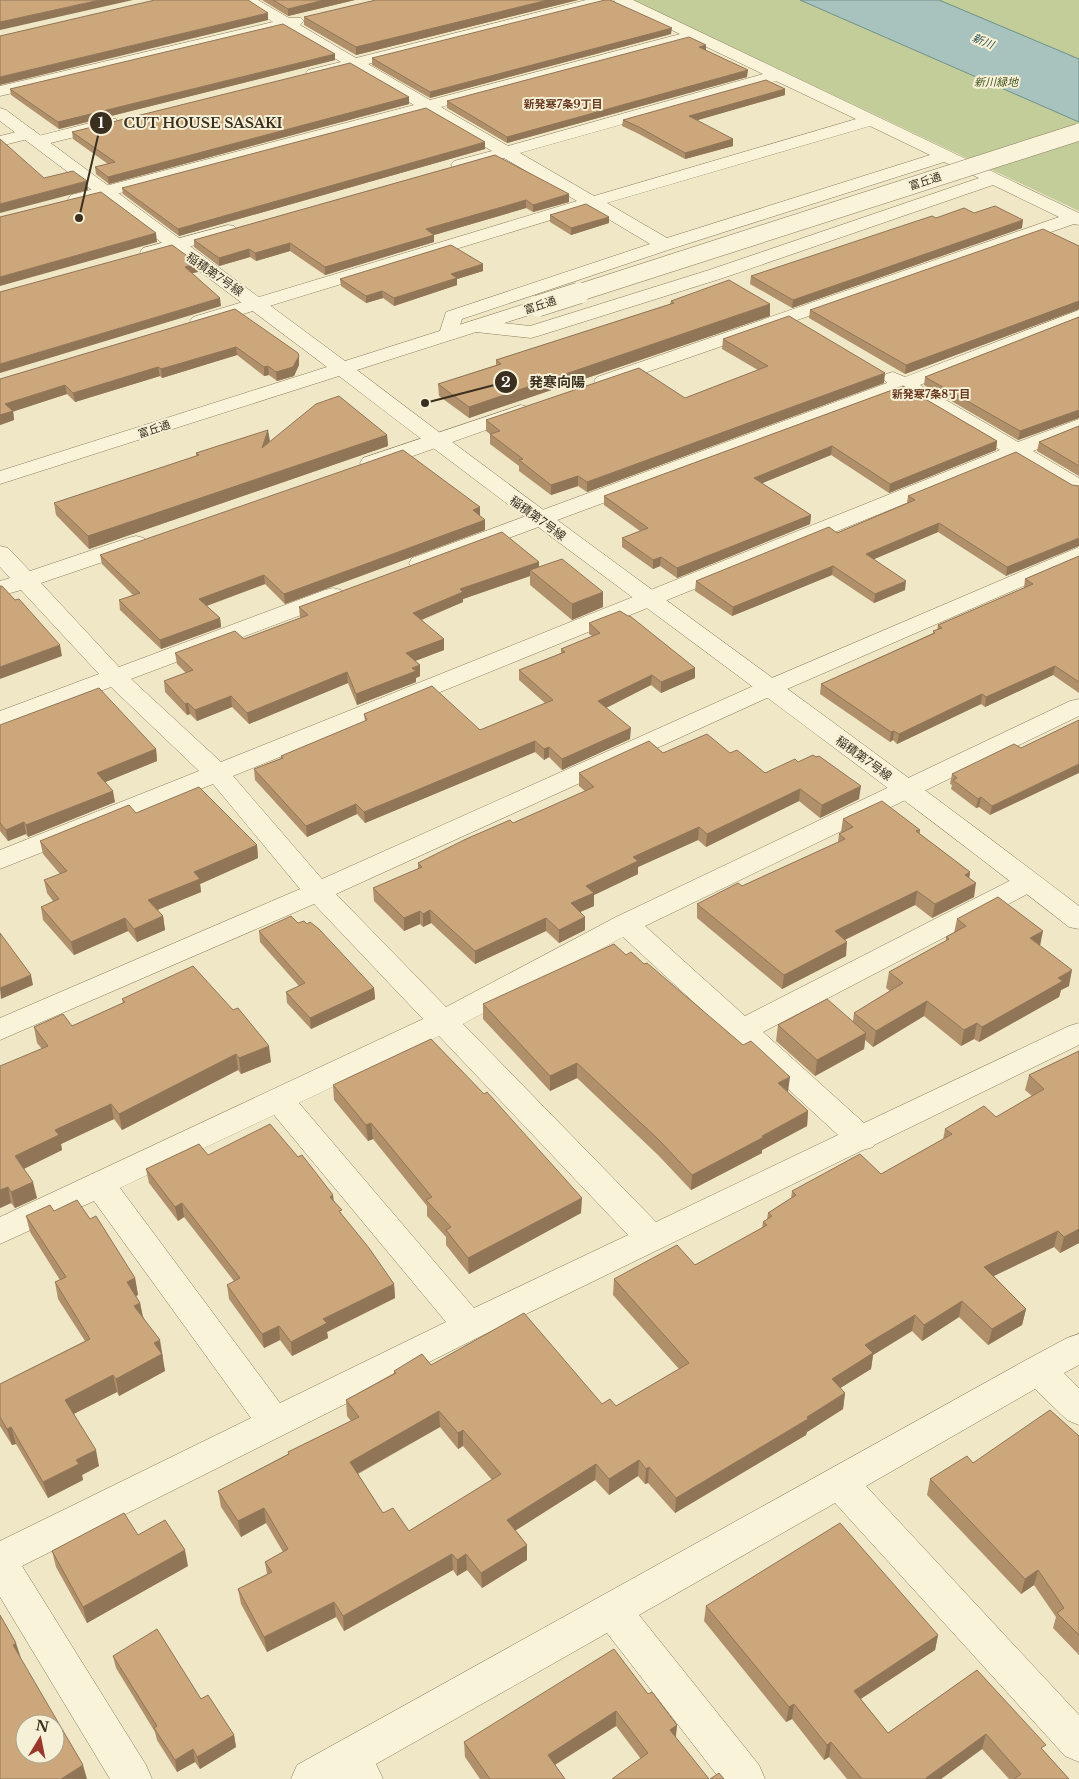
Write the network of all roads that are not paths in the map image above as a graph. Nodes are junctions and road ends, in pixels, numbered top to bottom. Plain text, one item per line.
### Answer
1 (247, 0) edge
2 (604, 0) edge
3 (621, 0) edge
4 (315, 16) edge
5 (286, 23) junction
6 (694, 35) junction
7 (354, 63) junction
8 (778, 75) junction
9 (297, 77) edge
10 (0, 91) edge
11 (426, 105) junction
12 (0, 113) edge
13 (124, 119) edge
14 (872, 120) junction
15 (1079, 132) edge
16 (33, 137) junction
17 (0, 141) edge
18 (506, 152) junction
19 (944, 156) junction
20 (440, 171) edge
21 (994, 179) junction
22 (104, 192) junction
23 (66, 202) edge
24 (592, 202) junction
25 (1077, 219) edge
26 (241, 227) edge
27 (175, 245) junction
28 (665, 245) junction
29 (136, 256) edge
30 (716, 274) junction
31 (740, 288) edge
32 (764, 302) edge
33 (257, 304) junction
34 (1079, 316) edge
35 (788, 317) junction
36 (187, 325) edge
37 (476, 326) junction
38 (813, 331) edge
39 (449, 334) junction
40 (342, 369) junction
41 (879, 370) edge
42 (904, 384) junction
43 (584, 389) edge
44 (538, 405) edge
45 (1079, 425) edge
46 (435, 441) junction
47 (1016, 450) junction
48 (351, 470) edge
49 (0, 478) edge
50 (1079, 487) edge
51 (538, 518) junction
52 (156, 536) edge
53 (0, 553) edge
54 (1079, 554) edge
55 (400, 570) edge
56 (12, 585) edge
57 (354, 588) edge
58 (649, 600) junction
59 (115, 677) junction
60 (769, 688) junction
61 (1079, 706) edge
62 (0, 720) edge
63 (217, 773) junction
64 (906, 789) junction
65 (0, 860) edge
66 (1030, 882) junction
67 (318, 892) junction
68 (1079, 920) edge
69 (626, 924) junction
70 (443, 1022) junction
71 (0, 1030) edge
72 (742, 1030) junction
73 (1079, 1033) edge
74 (278, 1100) junction
75 (862, 1139) junction
76 (99, 1184) junction
77 (0, 1231) edge
78 (651, 1238) junction
79 (469, 1326) junction
80 (1079, 1348) edge
81 (1038, 1370) junction
82 (1079, 1410) edge
83 (274, 1422) junction
84 (839, 1482) junction
85 (0, 1561) edge
86 (612, 1610) junction
87 (1079, 1743) edge
88 (356, 1769) edge
89 (132, 1779) edge
90 (311, 1779) edge
91 (745, 1779) edge

1 - 5 street
2 - 7 street
3 - 6 street
4 - 5 street
5 - 7 street
5 - 10 street
6 - 8 street
6 - 11 street
7 - 9 street
7 - 11 street
8 - 14 street
8 - 18 street
11 - 18 street
11 - 22 street
12 - 16 street, 稲積第7号線
13 - 16 street
14 - 19 street
14 - 24 street
15 - 37 street, 富丘通, bridge
16 - 17 street
16 - 22 street, 稲積第7号線
18 - 20 street
18 - 24 street
19 - 21 street
19 - 28 street
21 - 25 street
21 - 30 street
22 - 23 street
22 - 27 street, 稲積第7号線
24 - 28 street
24 - 33 street
25 - 35 street
26 - 27 street
27 - 29 street
27 - 33 street, 稲積第7号線
28 - 39 street
30 - 31 street
30 - 37 street
32 - 35 street
33 - 36 street
33 - 40 street, 稲積第7号線
34 - 42 street
35 - 38 street
35 - 43 street
37 - 39 street, 富丘通
39 - 40 street, 富丘通
40 - 46 street, 稲積第7号線
40 - 49 street, 富丘通
41 - 42 street
42 - 47 street
42 - 51 street
44 - 46 street
45 - 47 street
46 - 48 street
46 - 51 street, 稲積第7号線
47 - 50 street
47 - 58 street
51 - 55 street
51 - 58 street, 稲積第7号線
52 - 56 street
53 - 56 street
54 - 60 street
56 - 59 street
57 - 59 street
58 - 60 street, 稲積第7号線
58 - 63 street
59 - 62 street
59 - 63 street
60 - 64 street, 稲積第7号線
60 - 67 street
61 - 64 street
63 - 65 street
63 - 67 street
64 - 66 street, 稲積第7号線
64 - 69 street
66 - 68 street, 稲積第7号線
66 - 72 street
67 - 70 street
67 - 71 street
69 - 70 street
69 - 72 street
70 - 74 street
70 - 78 street
72 - 75 street
73 - 75 street
74 - 76 street
74 - 79 street
75 - 78 street
76 - 77 street
76 - 83 street
78 - 79 street
79 - 83 street
80 - 81 street
81 - 82 street
81 - 84 street
83 - 85 street
84 - 86 street
84 - 87 street
85 - 89 street
86 - 88 street
86 - 91 street
88 - 90 street

